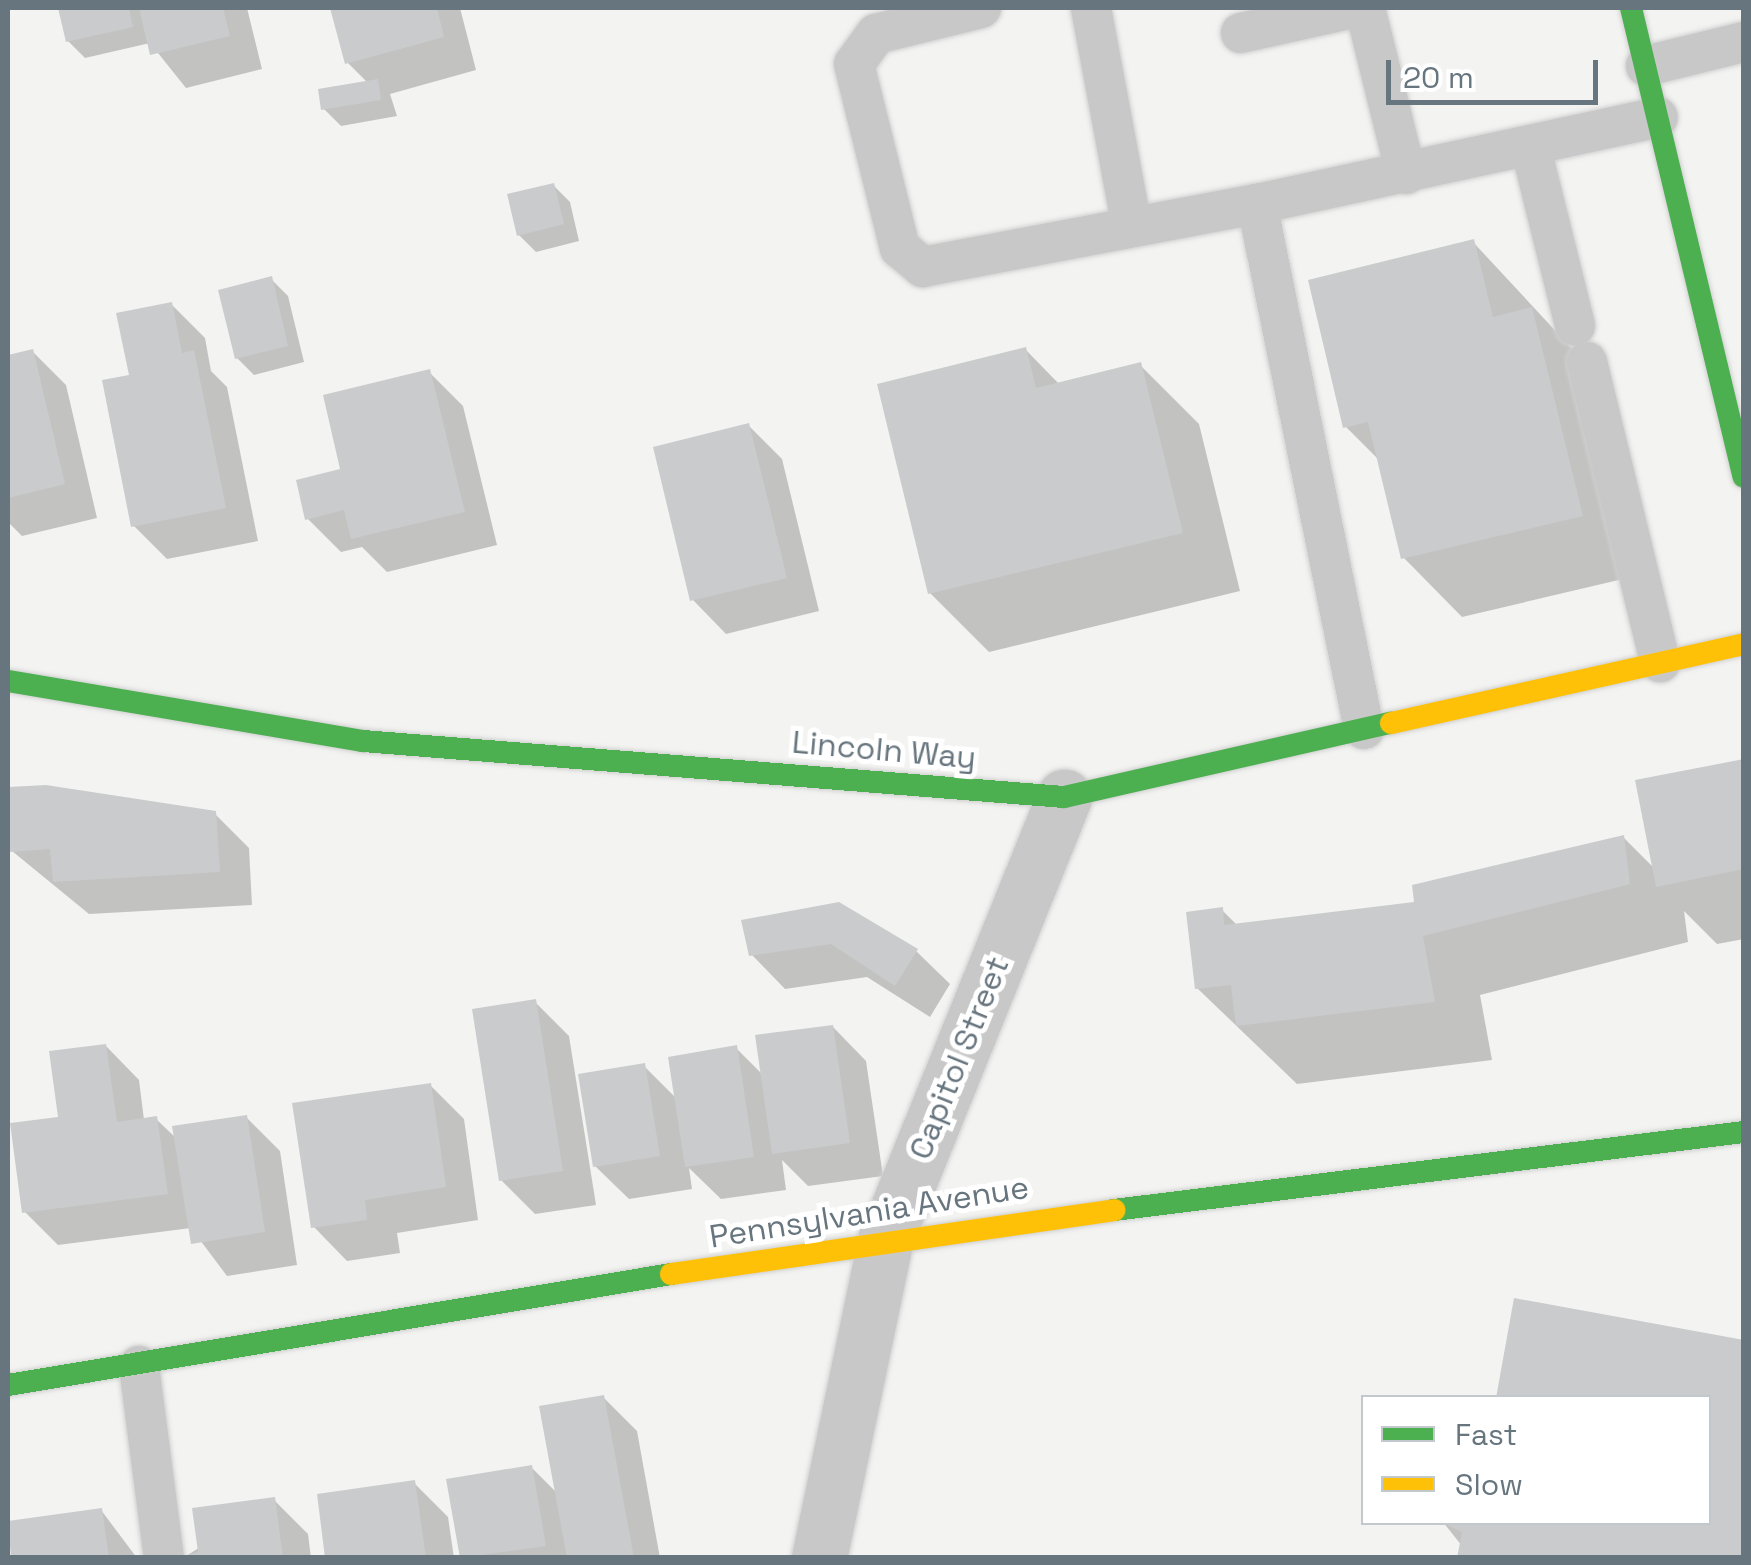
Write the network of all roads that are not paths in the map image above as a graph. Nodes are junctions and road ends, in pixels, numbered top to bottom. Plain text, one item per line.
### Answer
1 (980, 8) edge
2 (1091, 8) edge
3 (1354, 8) edge
4 (1366, 8) edge
5 (1631, 8) edge
6 (1241, 33) dead end
7 (1744, 42) edge
8 (1646, 66) junction
9 (1658, 118) junction
10 (1532, 149) junction
11 (1406, 174) junction
12 (1256, 204) junction
13 (1132, 227) junction
14 (1744, 478) edge
15 (1744, 644) edge
16 (1660, 662) junction
17 (8, 681) edge
18 (1364, 729) junction
19 (1064, 797) junction
20 (1744, 1132) edge
21 (886, 1238) junction
22 (139, 1366) junction
23 (8, 1385) edge
24 (164, 1558) edge
25 (819, 1558) edge

1 - 13 lane
2 - 13 lane
3 - 6 lane
4 - 11 lane
5 - 8 street
7 - 8 lane
8 - 9 street
9 - 10 lane
9 - 14 street
10 - 11 lane
10 - 16 lane
11 - 12 lane
12 - 13 lane
12 - 18 lane
15 - 16 street, Lincoln Way
16 - 18 street, Lincoln Way
17 - 19 street, Lincoln Way
18 - 19 street, Lincoln Way
19 - 21 street, Capitol Street
20 - 21 street, Pennsylvania Avenue
21 - 22 street, Pennsylvania Avenue
21 - 25 street, Capitol Street
22 - 23 street, Pennsylvania Avenue
22 - 24 lane

